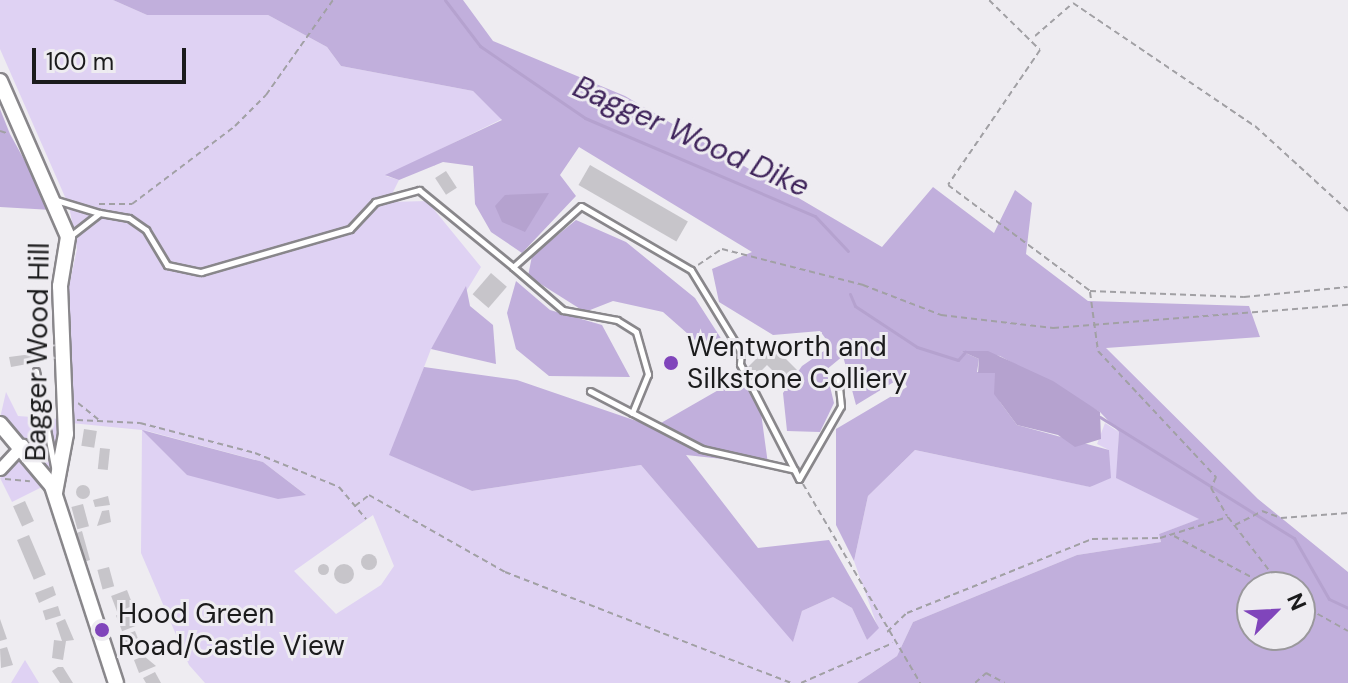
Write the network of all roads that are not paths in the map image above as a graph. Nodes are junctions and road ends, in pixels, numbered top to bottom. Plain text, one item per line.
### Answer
1 (0, 81) edge
2 (56, 200) junction
3 (98, 213) junction
4 (68, 237) junction
5 (513, 267) junction
6 (36, 371) dead end
7 (838, 378) dead end
8 (590, 391) dead end
9 (632, 413) junction
10 (0, 424) edge
11 (22, 445) junction
12 (1, 467) edge
13 (795, 470) junction
14 (53, 484) junction
15 (116, 683) edge

1 - 2 street, Bagger Wood Hill
2 - 3 lane
2 - 4 street, Bagger Wood Hill
3 - 4 lane
3 - 5 lane
4 - 14 street, Bagger Wood Hill
5 - 9 lane
5 - 13 lane
6 - 14 lane
7 - 13 lane
8 - 9 lane
9 - 13 lane
10 - 11 street
11 - 12 street
11 - 14 street
14 - 15 street

